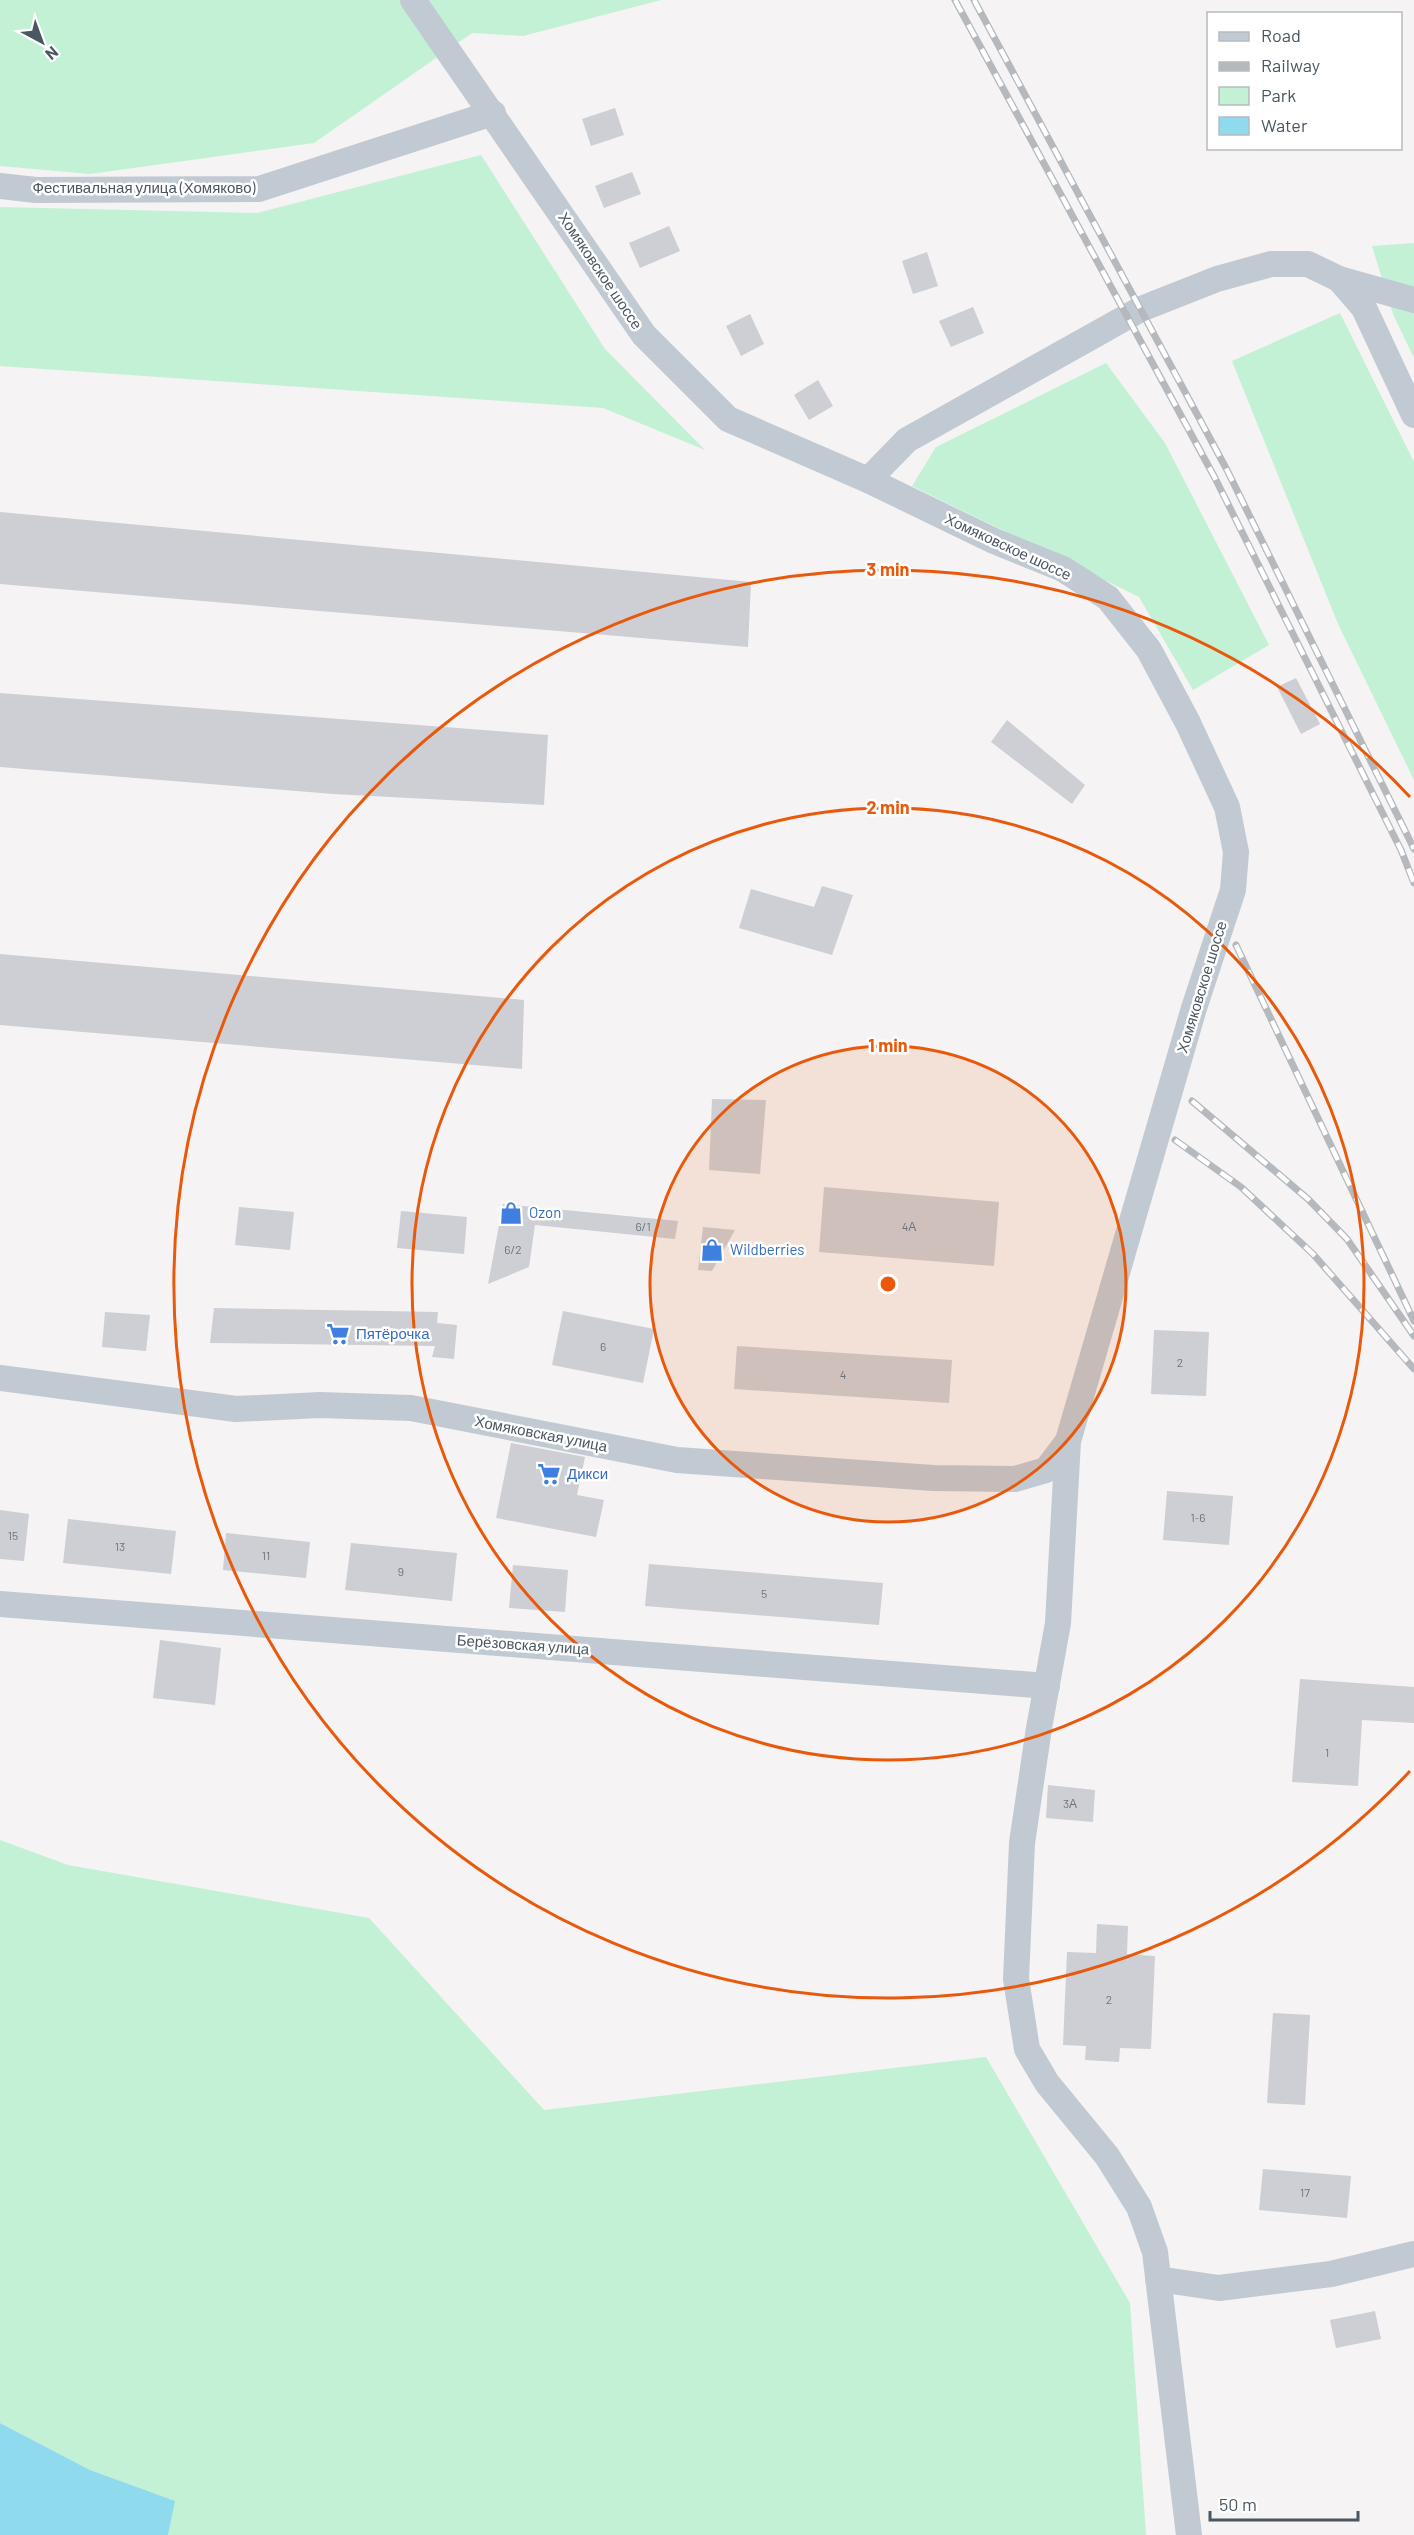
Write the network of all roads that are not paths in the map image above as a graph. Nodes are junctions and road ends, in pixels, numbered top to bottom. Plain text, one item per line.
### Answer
1 (413, 0) edge
2 (493, 113) junction
3 (0, 186) edge
4 (1338, 279) junction
5 (1414, 300) edge
6 (1414, 415) edge
7 (868, 480) junction
8 (0, 1378) edge
9 (1068, 1441) junction
10 (0, 1604) edge
11 (1047, 1686) junction
12 (1414, 2254) edge
13 (1158, 2279) junction
14 (1189, 2535) edge

1 - 2 street, Хомяковское шоссе
2 - 3 street, Фестивальная улица (Хомяково)
2 - 7 street, Хомяковское шоссе
4 - 5 street
4 - 6 street
4 - 7 street
7 - 9 street, Хомяковское шоссе
8 - 9 street, Хомяковская улица
9 - 11 street
10 - 11 street, Берёзовская улица
11 - 13 street
12 - 13 street
13 - 14 street

